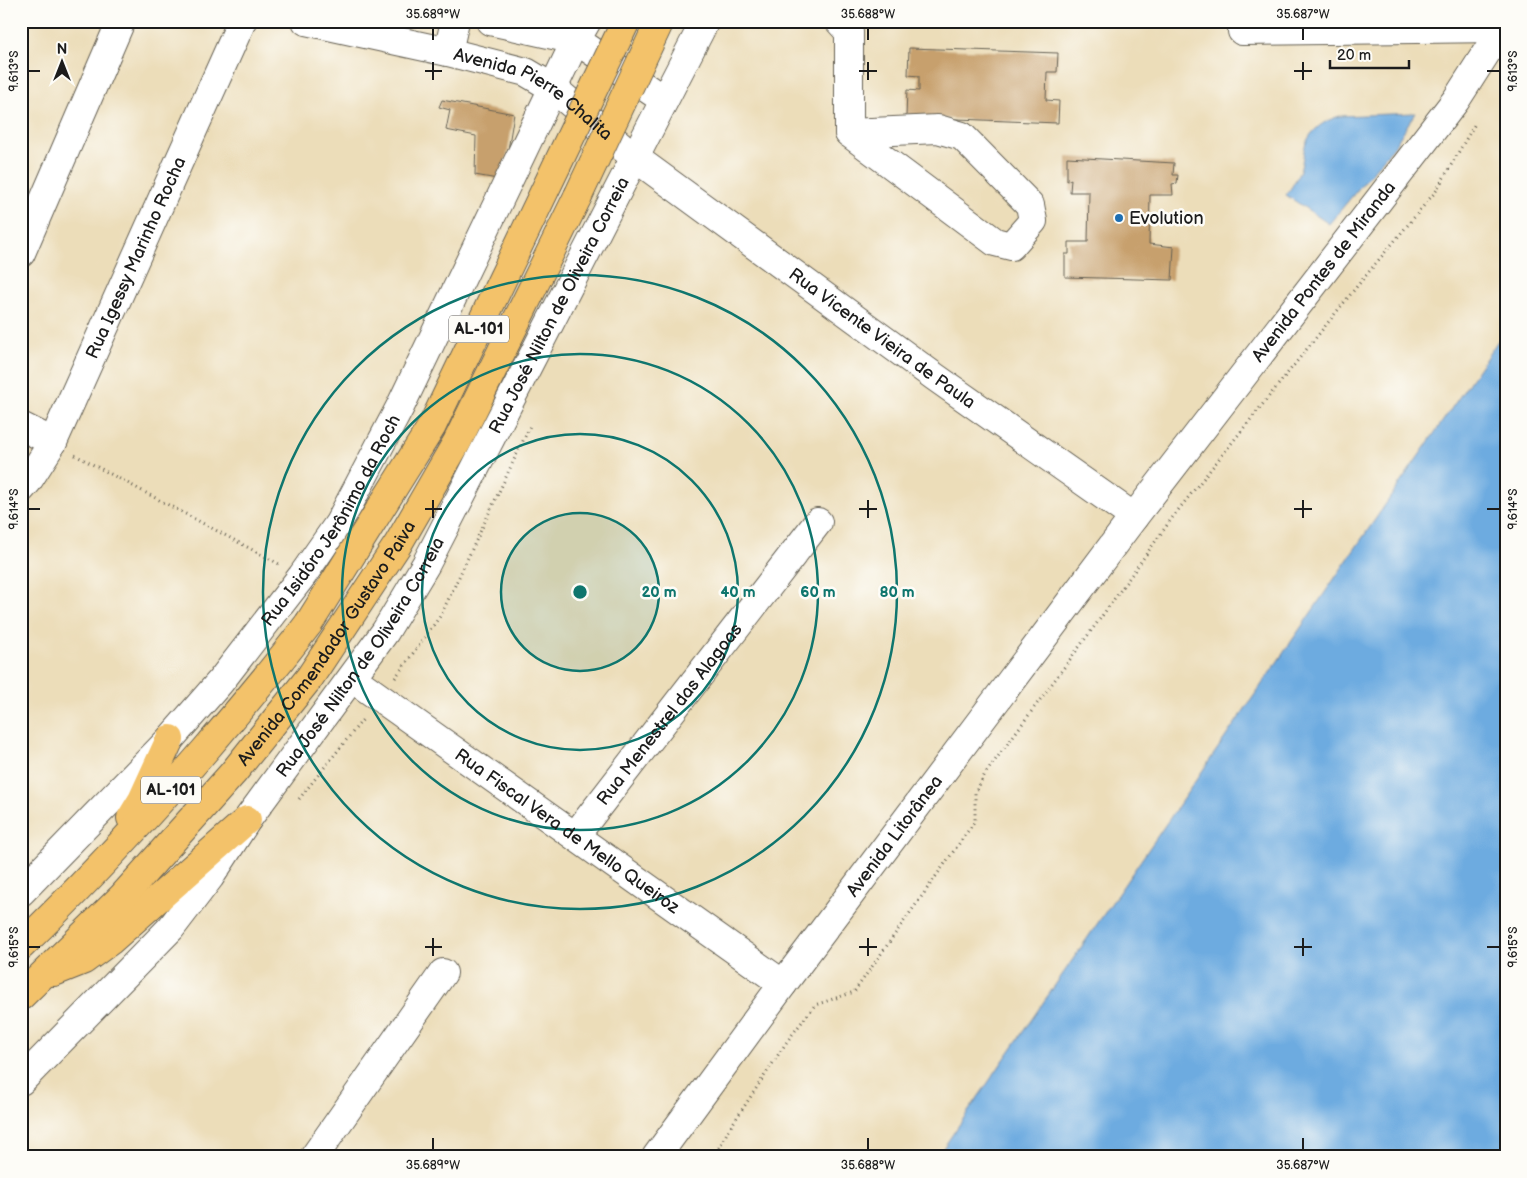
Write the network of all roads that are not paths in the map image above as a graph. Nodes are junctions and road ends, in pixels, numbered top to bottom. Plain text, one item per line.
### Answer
1 (121, 21) edge
2 (242, 21) edge
3 (306, 21) edge
4 (455, 21) edge
5 (490, 21) edge
6 (626, 21) edge
7 (660, 21) edge
8 (705, 21) edge
9 (839, 21) edge
10 (1504, 25) edge
11 (581, 31) edge
12 (1242, 31) dead end
13 (448, 52) junction
14 (553, 88) junction
15 (664, 100) junction
16 (848, 133) junction
17 (634, 157) junction
18 (21, 253) edge
19 (21, 426) edge
20 (52, 442) junction
21 (21, 489) edge
22 (1134, 516) junction
23 (818, 522) dead end
24 (352, 678) junction
25 (170, 739) junction
26 (247, 820) junction
27 (575, 836) junction
28 (109, 858) junction
29 (21, 892) edge
30 (21, 946) edge
31 (443, 973) dead end
32 (783, 984) junction
33 (30, 987) edge
34 (21, 1081) edge
35 (314, 1157) edge
36 (656, 1157) edge

1 - 18 street
2 - 20 street, Rua Igessy Marinho Rocha
3 - 13 street, Avenida Pierre Chalita
4 - 13 street
5 - 11 street
6 - 28 main road, Avenida Comendador Gustavo Paiva / AL-101, bridge
7 - 33 main road, Avenida Comendador Gustavo Paiva / AL-101, bridge
8 - 15 street, Rua José Nilton de Oliveira Correia
9 - 16 street
10 - 12 street
10 - 22 street, Avenida Pontes de Miranda
11 - 14 street
11 - 15 street
13 - 14 street, Avenida Pierre Chalita
14 - 17 street, Avenida Pierre Chalita
14 - 25 street, Rua Isidóro Jerônimo da Roch
15 - 17 street, Rua José Nilton de Oliveira Correia
16 - 16 street
17 - 22 street, Rua Vicente Vieira de Paula
17 - 24 street, Rua José Nilton de Oliveira Correia
19 - 20 street
20 - 21 street, Rua Igessy Marinho Rocha
22 - 32 street, Avenida Litorânea
23 - 27 street, Rua Menestrel das Alagoas
24 - 26 street, Rua José Nilton de Oliveira Correia
24 - 27 street, Rua Fiscal Vera de Mello Queiroz
25 - 28 main road
25 - 29 street, Rua Isidóro Jerônimo da Roch
26 - 33 main road
26 - 34 street, Rua José Nilton de Oliveira Correia
27 - 32 street, Rua Fiscal Vera de Mello Queiroz
28 - 30 main road, Avenida Comendador Gustavo Paiva / AL-101
31 - 35 street
32 - 36 street, Avenida Litorânea

